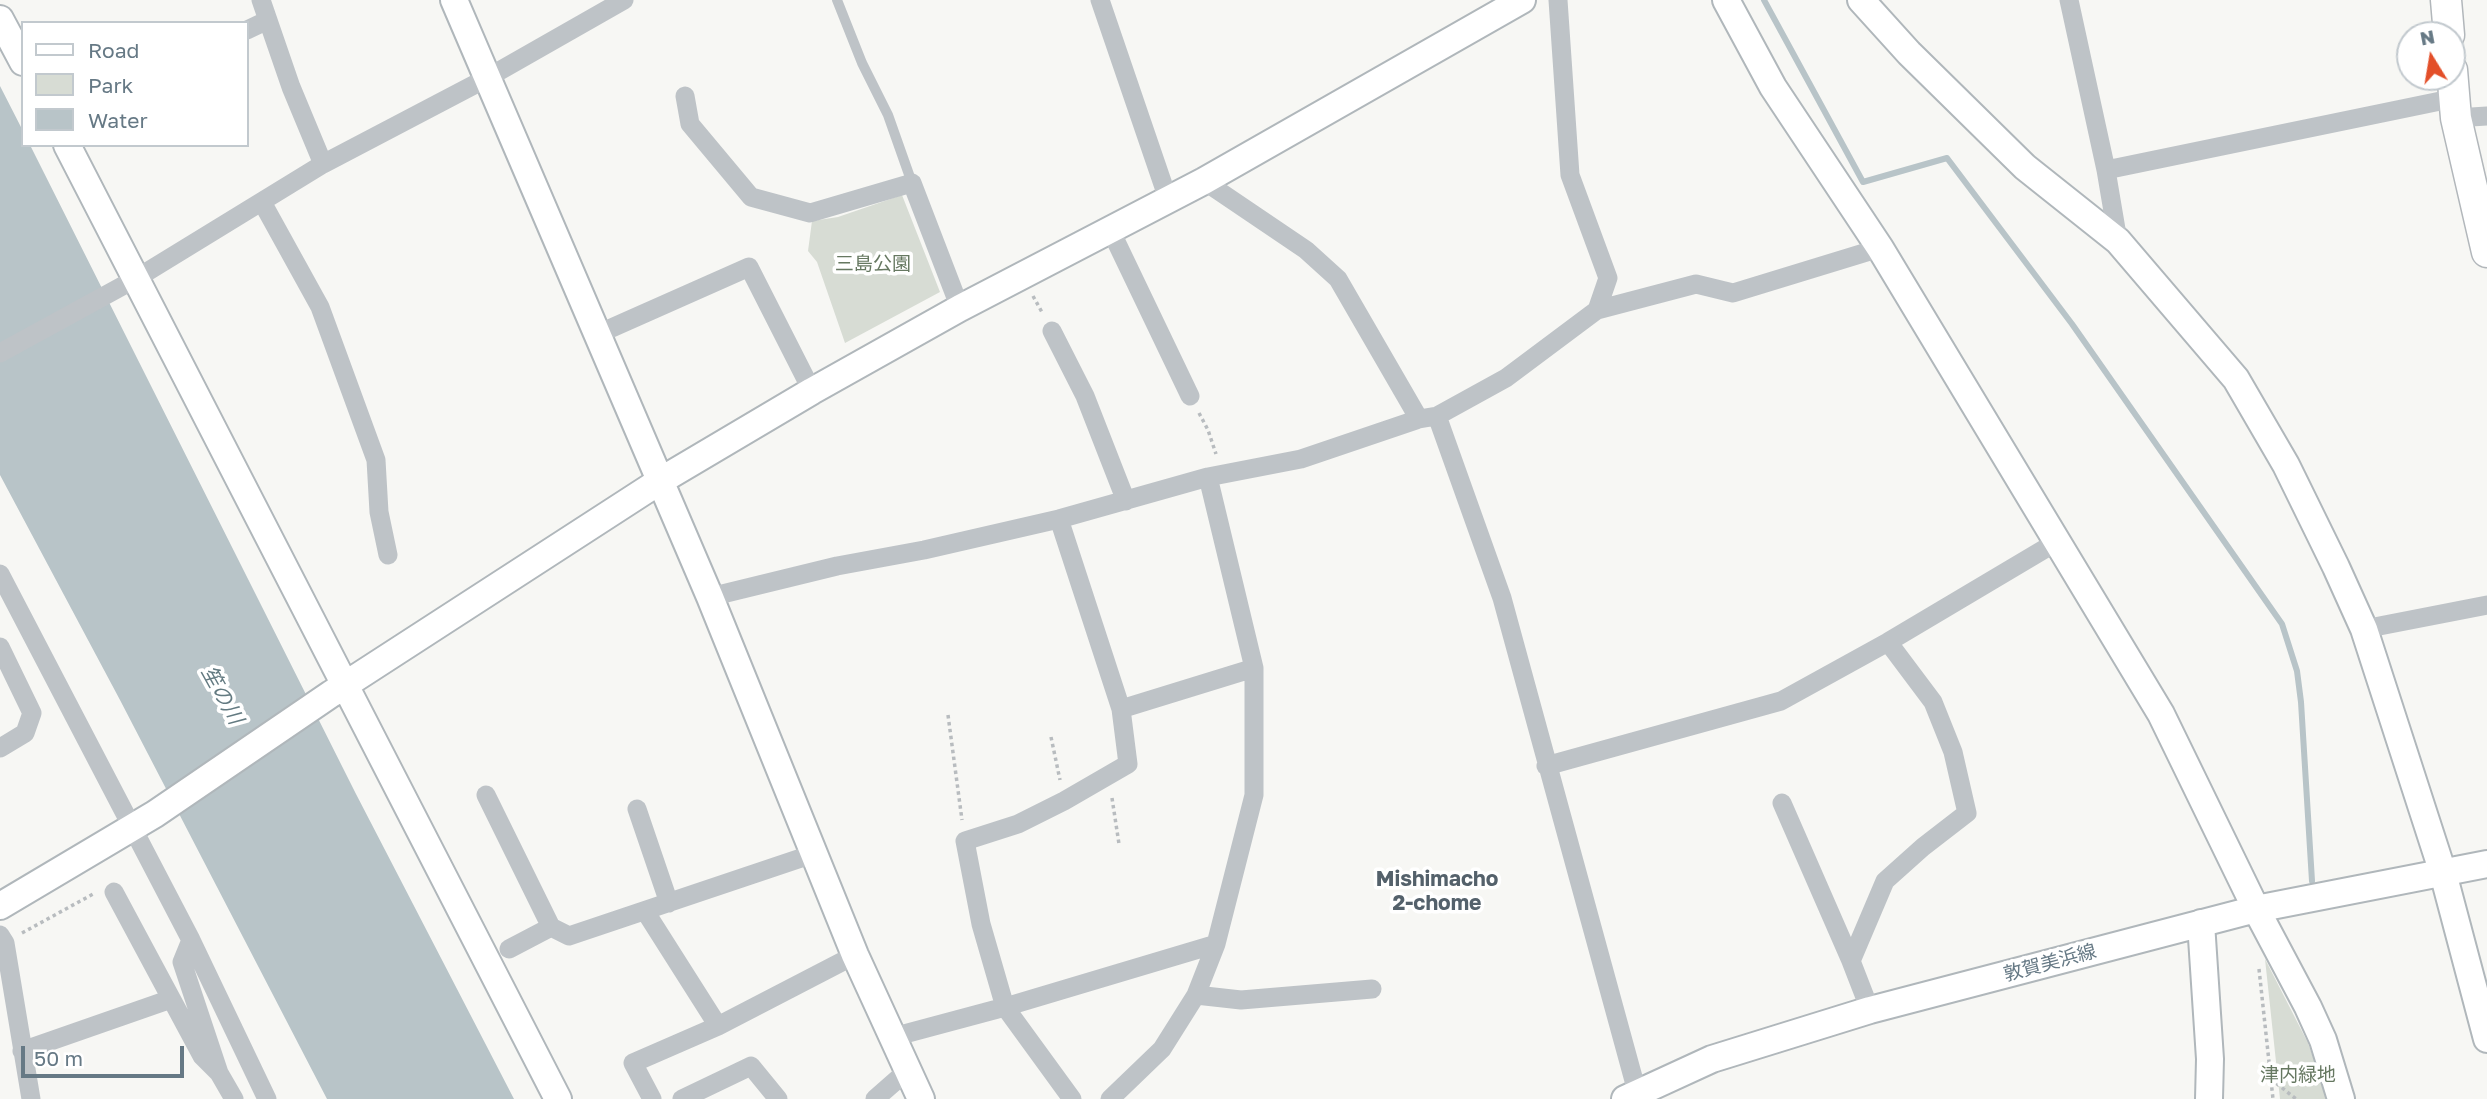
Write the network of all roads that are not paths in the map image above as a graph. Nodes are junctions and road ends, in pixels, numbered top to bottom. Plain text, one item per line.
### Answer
1 (261, 0) edge
2 (454, 0) edge
3 (624, 0) edge
4 (837, 0) edge
5 (1100, 0) edge
6 (1522, 0) edge
7 (1558, 0) edge
8 (1726, 0) edge
9 (1861, 0) edge
10 (2069, 0) edge
11 (2445, 0) edge
12 (0, 19) edge
13 (268, 20) junction
14 (2447, 21) edge
15 (248, 30) edge
16 (21, 58) edge
17 (487, 78) junction
18 (2454, 95) edge
19 (685, 96) dead end
20 (2487, 116) edge
21 (68, 147) edge
22 (323, 164) junction
23 (2106, 170) junction
24 (1204, 181) junction
25 (912, 183) junction
26 (1168, 199) junction
27 (262, 202) junction
28 (1110, 229) junction
29 (2118, 241) junction
30 (1880, 248) junction
31 (2487, 252) edge
32 (129, 282) junction
33 (960, 309) junction
34 (1597, 310) junction
35 (1052, 331) road end
36 (598, 334) junction
37 (0, 353) edge
38 (812, 391) junction
39 (1190, 396) road end
40 (1428, 417) junction
41 (1216, 475) junction
42 (660, 481) junction
43 (1126, 501) junction
44 (1059, 519) junction
45 (2058, 541) junction
46 (388, 555) dead end
47 (0, 574) edge
48 (710, 597) junction
49 (2487, 605) edge
50 (2364, 629) junction
51 (1888, 642) junction
52 (0, 647) edge
53 (1254, 668) junction
54 (338, 690) junction
55 (1121, 709) junction
56 (0, 748) edge
57 (1546, 766) junction
58 (486, 795) dead end
59 (1782, 803) dead end
60 (636, 809) dead end
61 (143, 821) junction
62 (816, 853) junction
63 (2487, 864) edge
64 (2444, 873) junction
65 (114, 892) road end
66 (669, 903) junction
67 (0, 906) edge
68 (2256, 909) junction
69 (645, 911) junction
70 (2201, 923) junction
71 (551, 927) junction
72 (3, 939) edge
73 (191, 940) junction
74 (1216, 944) junction
75 (509, 949) dead end
76 (855, 955) junction
77 (1851, 961) junction
78 (1373, 989) dead end
79 (1196, 995) junction
80 (171, 999) junction
81 (1005, 1007) junction
82 (1870, 1010) junction
83 (718, 1026) junction
84 (892, 1037) junction
85 (2487, 1039) edge
86 (22, 1051) junction
87 (908, 1070) junction
88 (219, 1073) junction
89 (1634, 1097) edge
90 (31, 1099) edge
91 (234, 1099) edge
92 (267, 1099) edge
93 (558, 1099) edge
94 (652, 1099) edge
95 (682, 1099) edge
96 (778, 1099) edge
97 (875, 1099) edge
98 (921, 1099) edge
99 (1072, 1099) edge
100 (1110, 1099) edge
101 (2209, 1099) edge
102 (2341, 1099) edge

1 - 13 street
2 - 17 street
3 - 17 street
4 - 25 lane
5 - 26 street
6 - 24 street
7 - 34 street
8 - 30 street
9 - 29 street
10 - 23 street
11 - 14 main road
12 - 16 street
13 - 15 street
13 - 22 street
17 - 22 street
17 - 36 street
18 - 20 street
18 - 23 street
18 - 31 main road
19 - 25 street
21 - 32 street
22 - 27 street
23 - 29 street
24 - 26 street
24 - 40 street
25 - 33 street
26 - 28 street
27 - 32 street
27 - 46 street
28 - 33 street
28 - 39 street
29 - 50 street
30 - 34 street
30 - 45 street
32 - 37 street
32 - 54 street
33 - 38 street
34 - 40 street
35 - 43 street
36 - 38 street
36 - 42 street
38 - 42 street
40 - 41 street
40 - 57 street
41 - 43 street
41 - 53 street
42 - 48 street
42 - 54 street
43 - 44 street
44 - 48 street
44 - 55 street
45 - 51 street
45 - 68 street
47 - 61 street
48 - 62 street
49 - 50 street
50 - 64 street
51 - 57 street
51 - 77 street
52 - 56 street
53 - 55 street
53 - 74 street
54 - 61 street
54 - 93 street
55 - 81 street
57 - 89 street
58 - 71 street
59 - 77 street
60 - 66 street
61 - 67 street
61 - 73 street
62 - 66 street
62 - 76 street
63 - 64 street, 敦賀美浜線
64 - 68 street, 敦賀美浜線
64 - 85 street
65 - 80 street
66 - 69 street
68 - 70 street, 敦賀美浜線
68 - 102 street
69 - 71 street
69 - 83 street
70 - 82 street, 敦賀美浜線
70 - 101 street
71 - 75 street
72 - 86 street
73 - 88 street
73 - 92 street
74 - 79 street
74 - 81 street
76 - 83 street
76 - 84 street
77 - 82 street
78 - 79 street
79 - 100 street
80 - 86 street
80 - 88 street
81 - 84 street
81 - 99 street
82 - 89 street, 敦賀美浜線
83 - 94 street
84 - 87 street
86 - 90 street
87 - 97 street
87 - 98 street
88 - 91 street
95 - 96 street

